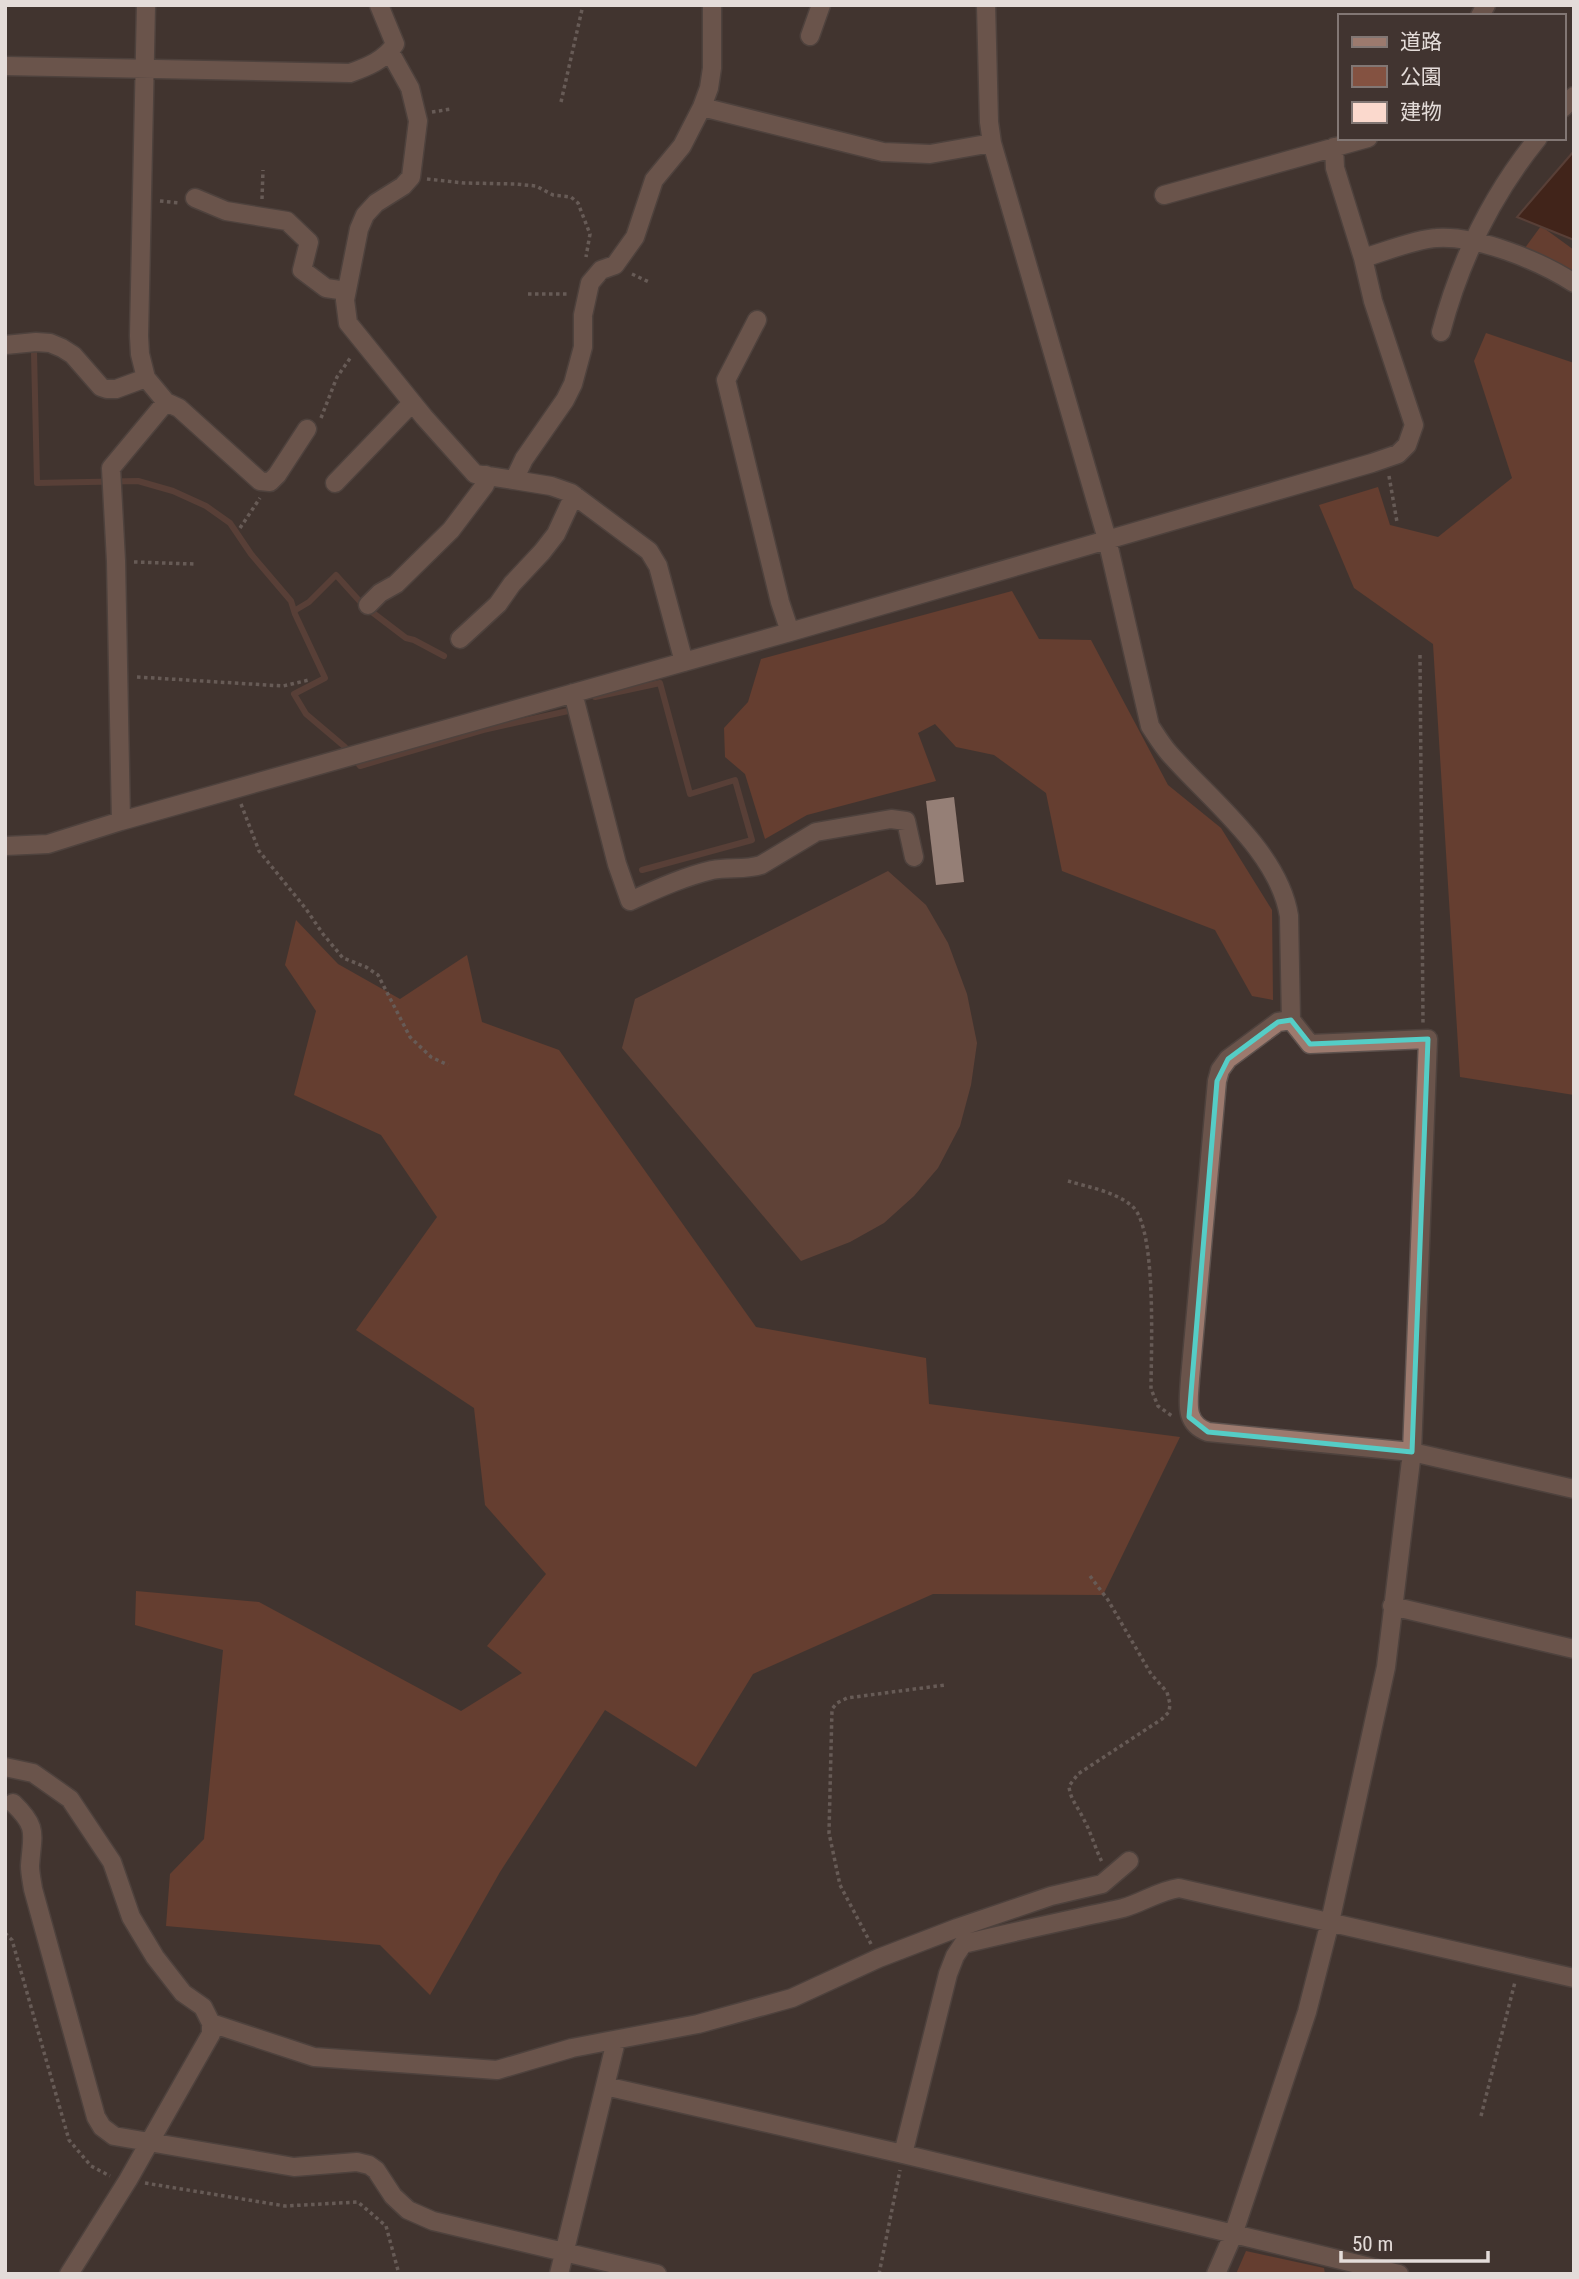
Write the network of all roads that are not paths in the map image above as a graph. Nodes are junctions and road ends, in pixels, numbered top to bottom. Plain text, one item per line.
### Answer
1 (146, 5) edge
2 (379, 5) edge
3 (712, 5) edge
4 (821, 5) edge
5 (986, 5) edge
6 (810, 36) dead end
7 (390, 52) junction
8 (5, 66) edge
9 (143, 68) junction
10 (702, 107) junction
11 (1360, 140) edge
12 (1537, 140) edge
13 (992, 143) junction
14 (1334, 147) junction
15 (1164, 195) dead end
16 (194, 198) road end
17 (1472, 242) junction
18 (1363, 258) junction
19 (1574, 283) edge
20 (346, 291) junction
21 (757, 320) dead end
22 (1441, 332) dead end
23 (5, 345) edge
24 (146, 378) junction
25 (166, 401) junction
26 (412, 403) junction
27 (307, 429) road end
28 (486, 475) junction
29 (514, 480) junction
30 (335, 484) dead end
31 (575, 495) junction
32 (1107, 539) junction
33 (368, 605) dead end
34 (790, 632) junction
35 (460, 639) dead end
36 (684, 662) junction
37 (573, 694) junction
38 (121, 821) junction
39 (5, 846) edge
40 (914, 858) dead end
41 (1291, 1020) junction
42 (1412, 1452) junction
43 (1574, 1489) edge
44 (1392, 1606) junction
45 (1574, 1650) edge
46 (5, 1766) edge
47 (13, 1803) dead end
48 (1129, 1861) dead end
49 (1330, 1922) junction
50 (1574, 1978) edge
51 (211, 2023) junction
52 (616, 2041) junction
53 (605, 2087) junction
54 (148, 2141) junction
55 (903, 2154) junction
56 (1233, 2235) junction
57 (565, 2251) junction
58 (69, 2274) edge
59 (559, 2274) edge
60 (657, 2274) edge
61 (1216, 2274) edge
62 (1399, 2274) edge

1 - 9 street
2 - 7 street
3 - 10 street
4 - 6 street
5 - 13 street
7 - 9 street
7 - 20 street
8 - 9 street
9 - 24 street
10 - 13 street
10 - 29 street
11 - 14 street
12 - 17 street
13 - 32 street
14 - 15 street
14 - 18 street
16 - 20 street
17 - 18 street
17 - 19 street
17 - 22 street
18 - 32 street
20 - 26 street
21 - 34 street
23 - 24 street
24 - 25 street
25 - 27 street
25 - 38 street
26 - 28 street
26 - 30 street
28 - 29 street
28 - 33 street
29 - 31 street
31 - 35 street
31 - 36 street
32 - 34 street
32 - 41 street
34 - 36 street
36 - 37 street
37 - 38 street
37 - 40 street
38 - 39 street
41 - 42 street
41 - 42 street
42 - 43 street
42 - 44 street
44 - 45 street
44 - 49 street
46 - 51 street
47 - 54 street
48 - 52 street
49 - 50 street
49 - 55 street
49 - 56 street
51 - 52 street
51 - 54 street
52 - 53 street
53 - 55 street
53 - 57 street
54 - 57 street
54 - 58 street
55 - 56 street
56 - 61 street
56 - 62 street
57 - 59 street
57 - 60 street

